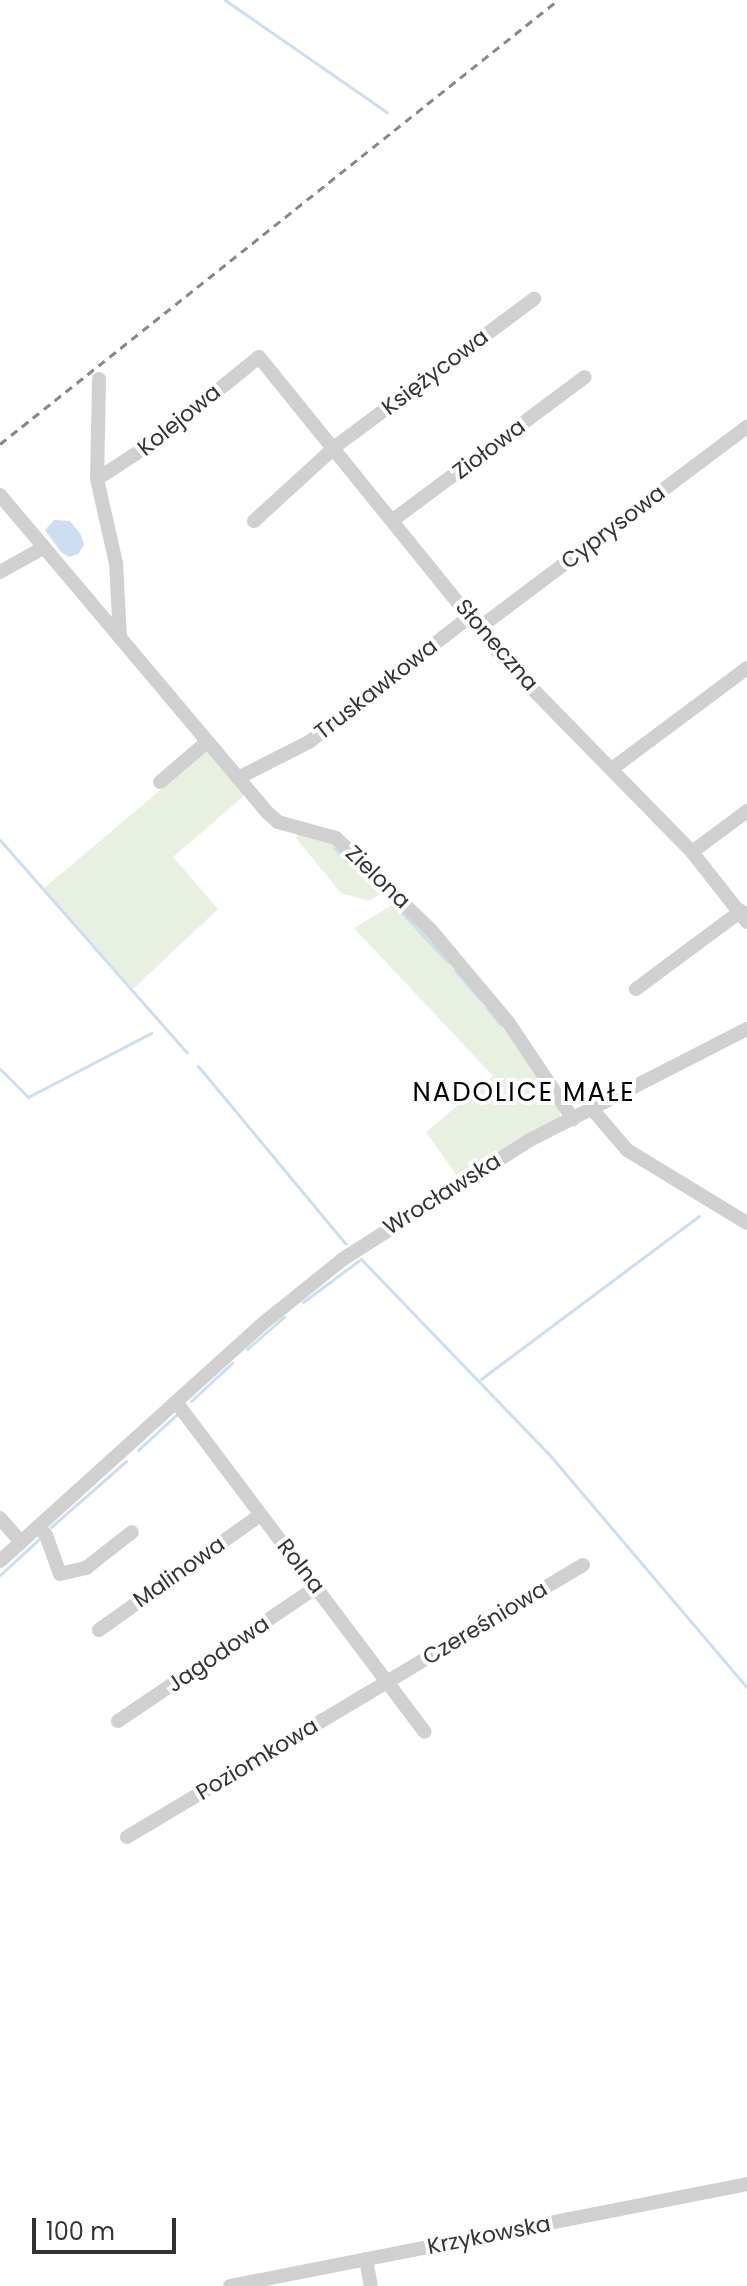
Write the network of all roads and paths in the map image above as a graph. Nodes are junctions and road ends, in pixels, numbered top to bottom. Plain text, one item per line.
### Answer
1 (534, 299) dead end
2 (259, 357) joint
3 (585, 377) dead end
4 (99, 379) dead end
5 (747, 427) edge
6 (336, 446) junction
7 (97, 479) junction
8 (0, 495) edge
9 (393, 520) junction
10 (254, 521) dead end
11 (43, 548) junction
12 (0, 572) edge
13 (470, 616) junction
14 (479, 628) junction
15 (120, 639) junction
16 (747, 668) edge
17 (207, 742) junction
18 (613, 768) junction
19 (238, 778) junction
20 (160, 782) dead end
21 (747, 811) edge
22 (692, 852) junction
23 (744, 917) edge
24 (636, 989) dead end
25 (747, 1029) edge
26 (592, 1109) junction
27 (573, 1119) junction
28 (747, 1223) edge
29 (173, 1404) junction
30 (260, 1515) junction
31 (0, 1518) edge
32 (38, 1527) junction
33 (132, 1532) dead end
34 (21, 1542) junction
35 (0, 1561) edge
36 (583, 1565) dead end
37 (318, 1586) junction
38 (99, 1630) dead end
39 (387, 1681) junction
40 (118, 1721) dead end
41 (425, 1732) dead end
42 (127, 1837) dead end
43 (747, 2184) edge
44 (366, 2259) junction
45 (230, 2286) edge
46 (371, 2286) edge

1 - 6 street, Księżycowa
2 - 6 street, Słoneczna
2 - 7 street, Kolejowa
3 - 9 street, Ziołowa
4 - 7 street
5 - 14 street, Cyprysowa
6 - 9 street, Słoneczna
6 - 10 street, Księżycowa
7 - 15 street
8 - 11 street, Zielona
9 - 13 street, Słoneczna
11 - 12 street
11 - 15 street, Zielona
13 - 14 street, Słoneczna
13 - 19 street, Truskawkowa
14 - 18 street, Słoneczna
15 - 17 street, Zielona
16 - 18 street
17 - 19 street, Zielona
17 - 20 street
18 - 22 street, Słoneczna
19 - 27 street, Zielona
21 - 22 street
22 - 23 street, Słoneczna
23 - 24 street
25 - 26 street, Wrocławska
26 - 27 street, Wrocławska
26 - 28 street
27 - 29 street, Wrocławska
29 - 30 street, Rolna
29 - 32 street, Wrocławska
30 - 37 street, Rolna
30 - 38 street, Malinowa
31 - 34 street
32 - 33 street
32 - 34 street, Wrocławska
34 - 35 street, Wrocławska
36 - 39 street, Czereśniowa
37 - 39 street, Rolna
37 - 40 street, Jagodowa
39 - 41 street, Rolna
39 - 42 street, Poziomkowa
43 - 44 street, Krzykowska
44 - 45 street, Krzykowska
44 - 46 street

